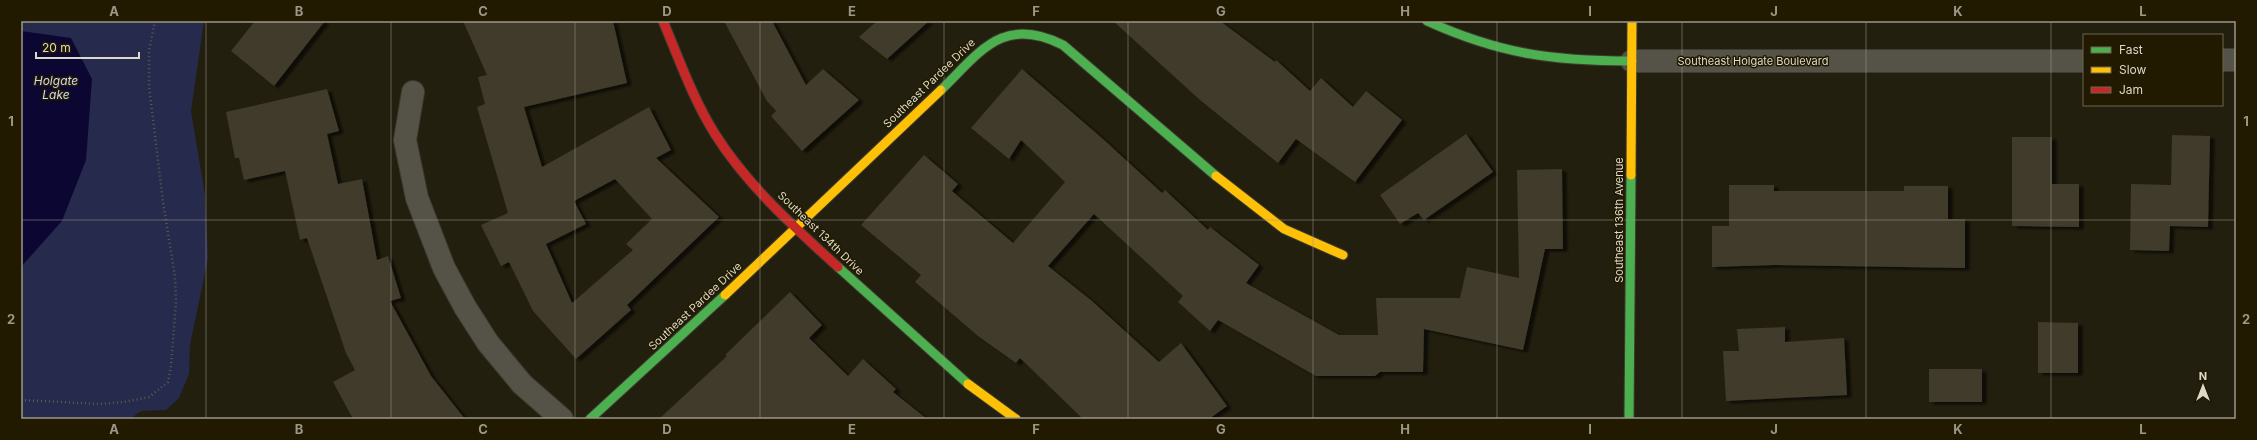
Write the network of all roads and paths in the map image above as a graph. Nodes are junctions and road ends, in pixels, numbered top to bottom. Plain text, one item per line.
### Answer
1 (155, 21) edge
2 (663, 21) edge
3 (1428, 21) edge
4 (1632, 21) edge
5 (2223, 60) edge
6 (2236, 60) edge
7 (1632, 61) junction
8 (2083, 61) edge
9 (413, 92) dead end
10 (796, 229) junction
11 (1343, 254) dead end
12 (21, 400) edge
13 (562, 419) edge
14 (590, 419) edge
15 (1016, 419) edge
16 (1629, 419) edge

1 - 12 path
2 - 10 street, Southeast 134th Drive
3 - 7 street, Southeast Holgate Boulevard
4 - 7 street, Southeast 136th Avenue
5 - 6 street
7 - 8 street, Southeast Holgate Boulevard
7 - 16 street, Southeast 136th Avenue
9 - 13 street
10 - 11 street, Southeast Pardee Drive
10 - 14 street, Southeast Pardee Drive
10 - 15 street, Southeast 134th Drive

